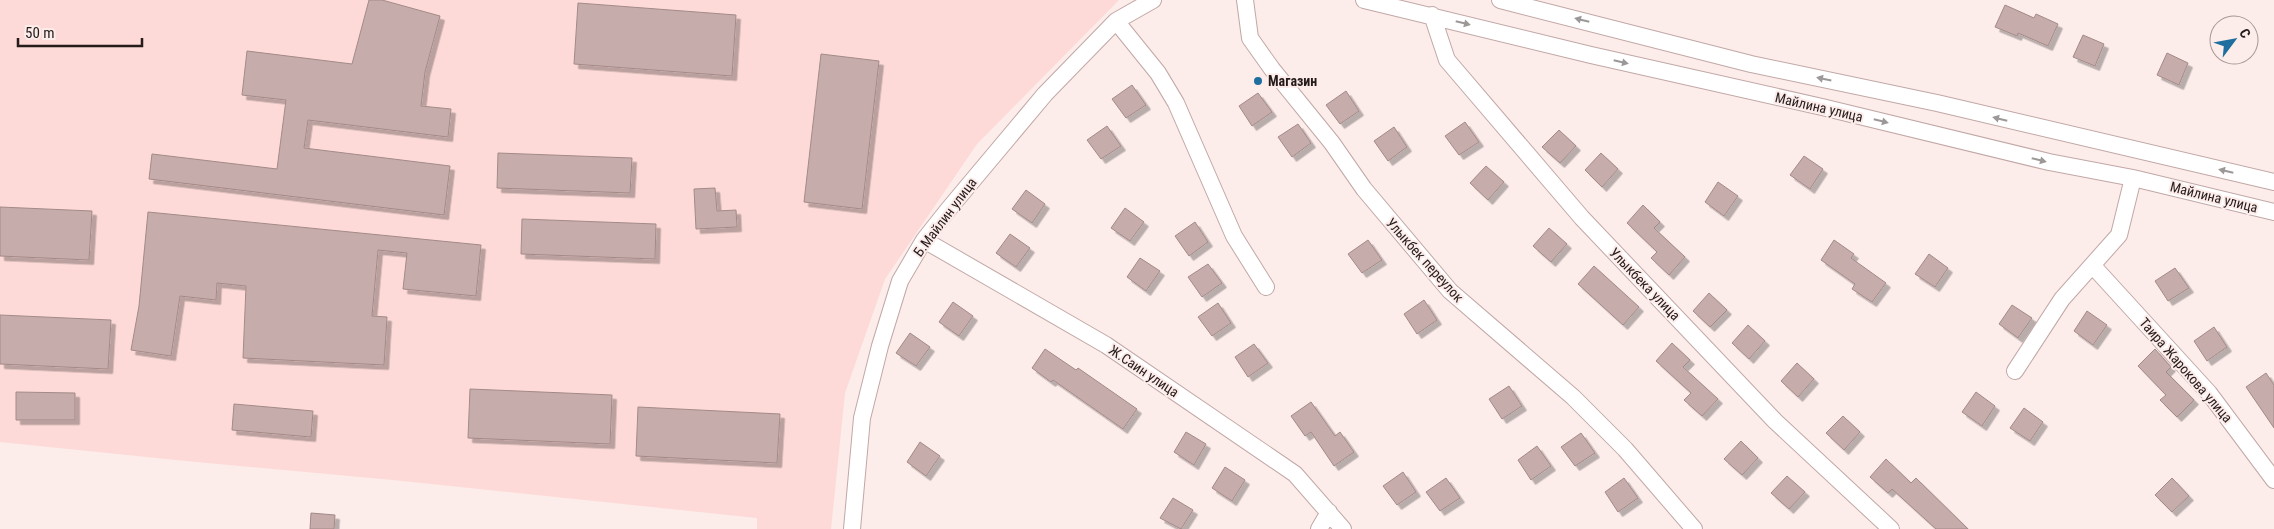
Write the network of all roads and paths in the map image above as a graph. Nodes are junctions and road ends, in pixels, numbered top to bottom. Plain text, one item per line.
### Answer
1 (1153, 0) edge
2 (1245, 0) edge
3 (1364, 0) edge
4 (1500, 0) edge
5 (1432, 15) junction
6 (1116, 20) junction
7 (2133, 178) junction
8 (2274, 182) edge
9 (2274, 212) edge
10 (924, 240) junction
11 (2093, 266) junction
12 (1266, 287) dead end
13 (2015, 371) dead end
14 (2274, 480) edge
15 (1329, 512) junction
16 (852, 529) edge
17 (1320, 529) edge
18 (1343, 529) edge
19 (1694, 529) edge
20 (1891, 529) edge

1 - 6 street, Б.Майлин улица
2 - 19 street, Улыкбек переулок
3 - 5 street, Майлина улица
8 -> 4 street, Майлина улица
5 -> 7 street, Майлина улица
5 - 20 street, Улыкбека улица
6 - 10 street, Б.Майлин улица
6 - 12 street
7 - 9 street, Майлина улица
7 - 11 street
10 - 15 street, Ж.Саин улица
10 - 16 street, Б.Майлин улица
11 - 13 street
11 - 14 street, Таира Жарокова улица
15 - 17 street
15 - 18 street, Ж.Саин улица

